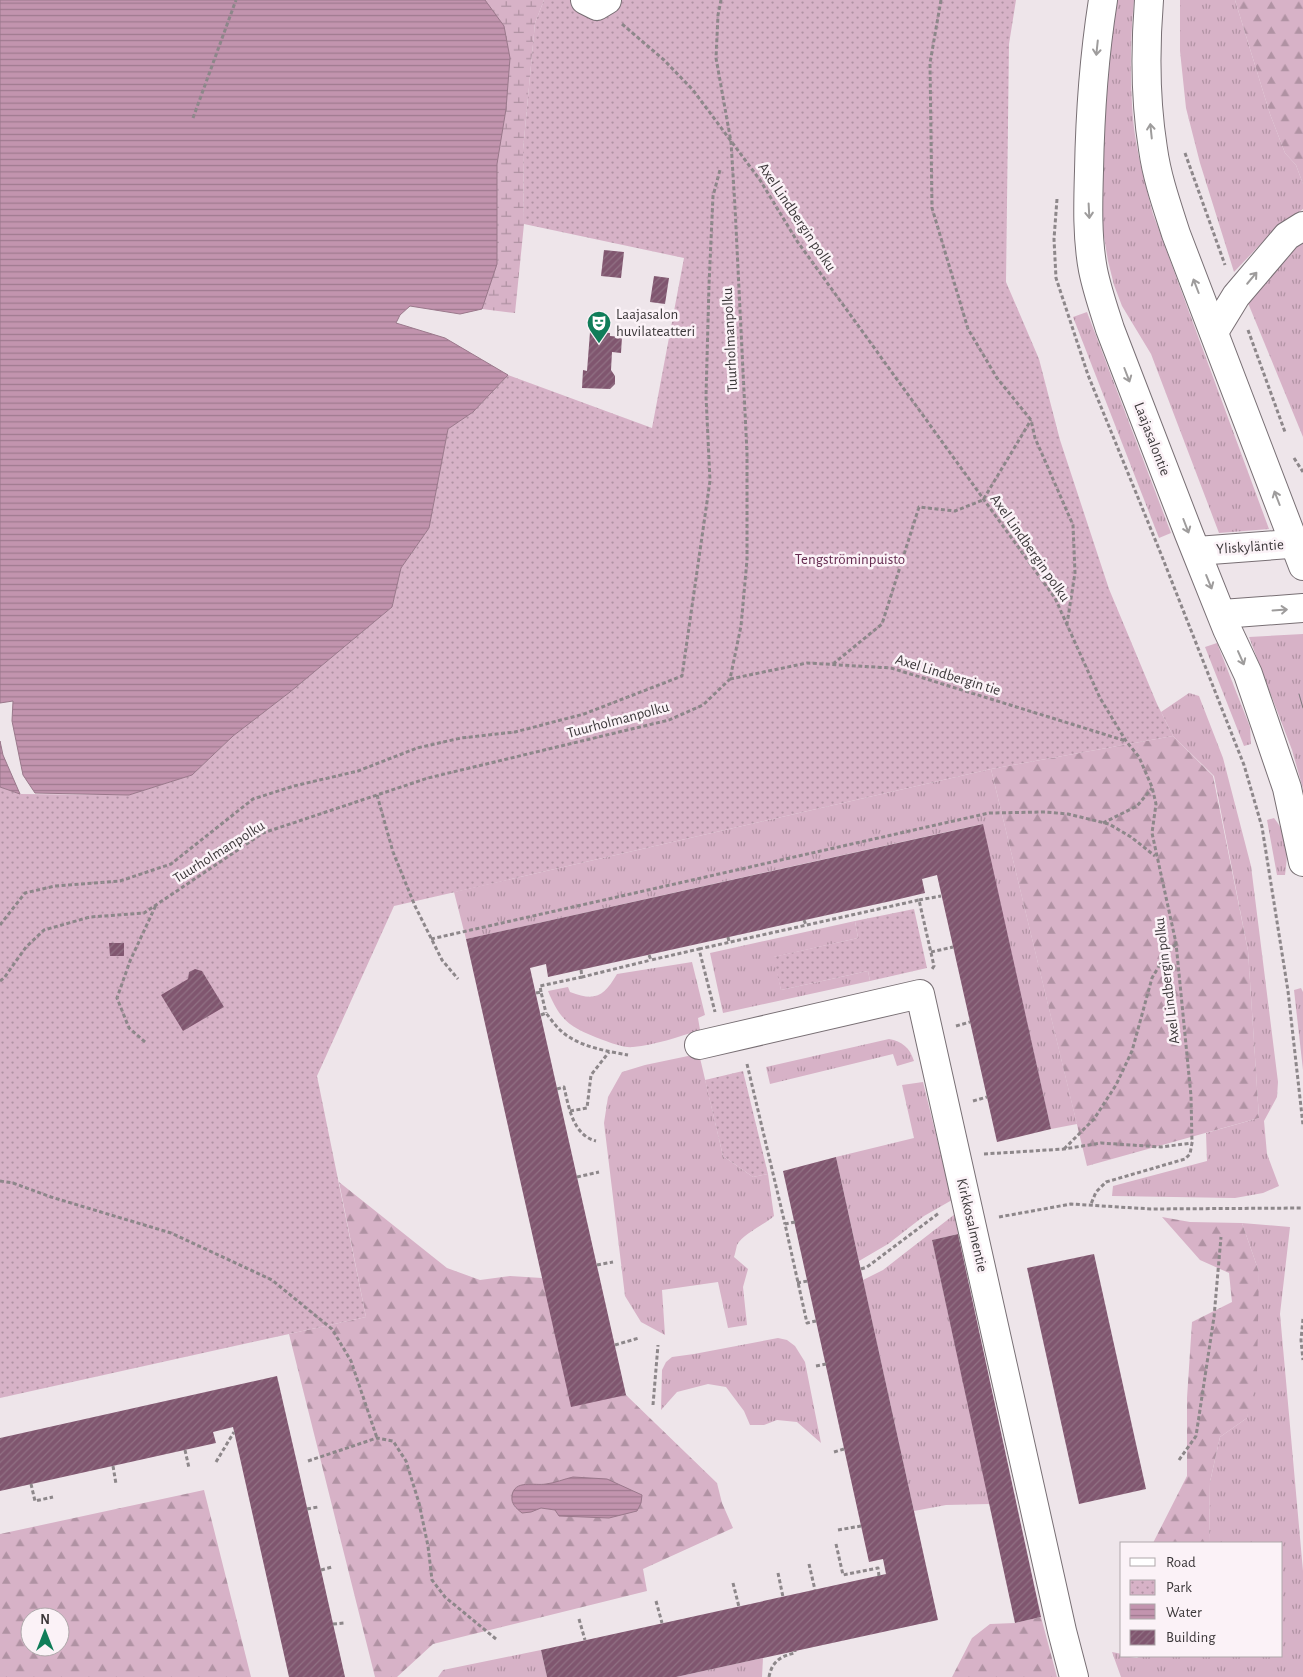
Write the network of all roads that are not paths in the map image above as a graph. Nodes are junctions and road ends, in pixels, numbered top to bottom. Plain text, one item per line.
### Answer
1 (1103, 0) edge
2 (1149, 0) edge
3 (1303, 226) edge
4 (1214, 332) junction
5 (1197, 551) junction
6 (1300, 551) edge
7 (1303, 608) edge
8 (1222, 614) junction
9 (1303, 862) edge
10 (720, 1040) road end
11 (1074, 1677) edge

1 -> 5 main road, Laajasalontie
4 -> 2 main road
4 -> 3 main road
6 -> 4 main road
5 - 6 main road, Yliskyläntie
5 -> 8 main road, Laajasalontie
8 -> 7 main road
8 -> 9 main road, Laajasalontie
10 - 11 main road, Kirkkosalmentie

